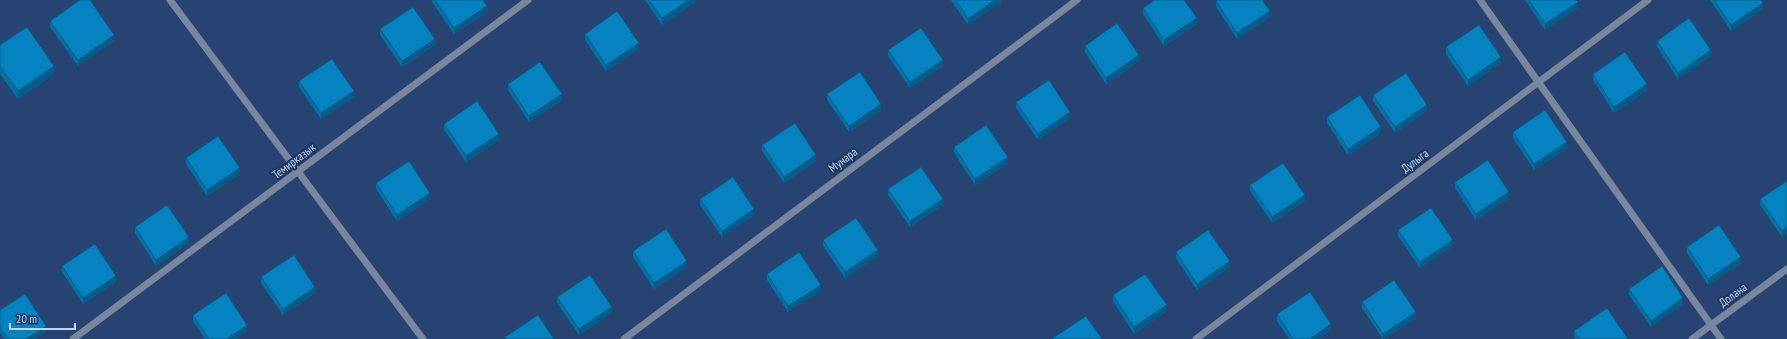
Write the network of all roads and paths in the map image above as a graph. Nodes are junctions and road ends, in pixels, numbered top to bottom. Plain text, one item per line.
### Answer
1 (170, 0) edge
2 (528, 0) edge
3 (1077, 0) edge
4 (1480, 0) edge
5 (1648, 0) edge
6 (1538, 83) junction
7 (298, 172) junction
8 (1787, 269) edge
9 (1710, 325) junction
10 (73, 339) edge
11 (422, 339) edge
12 (624, 339) edge
13 (1196, 339) edge
14 (1692, 339) edge
15 (1721, 339) edge

1 - 7 street
2 - 7 street, Темирказык
3 - 12 street, Мунара
4 - 6 street
5 - 6 street, Дулыга
6 - 9 street
6 - 13 street, Дулыга
7 - 10 street, Темирказык
7 - 11 street
8 - 9 street, Долана
9 - 14 street, Долана
9 - 15 street

